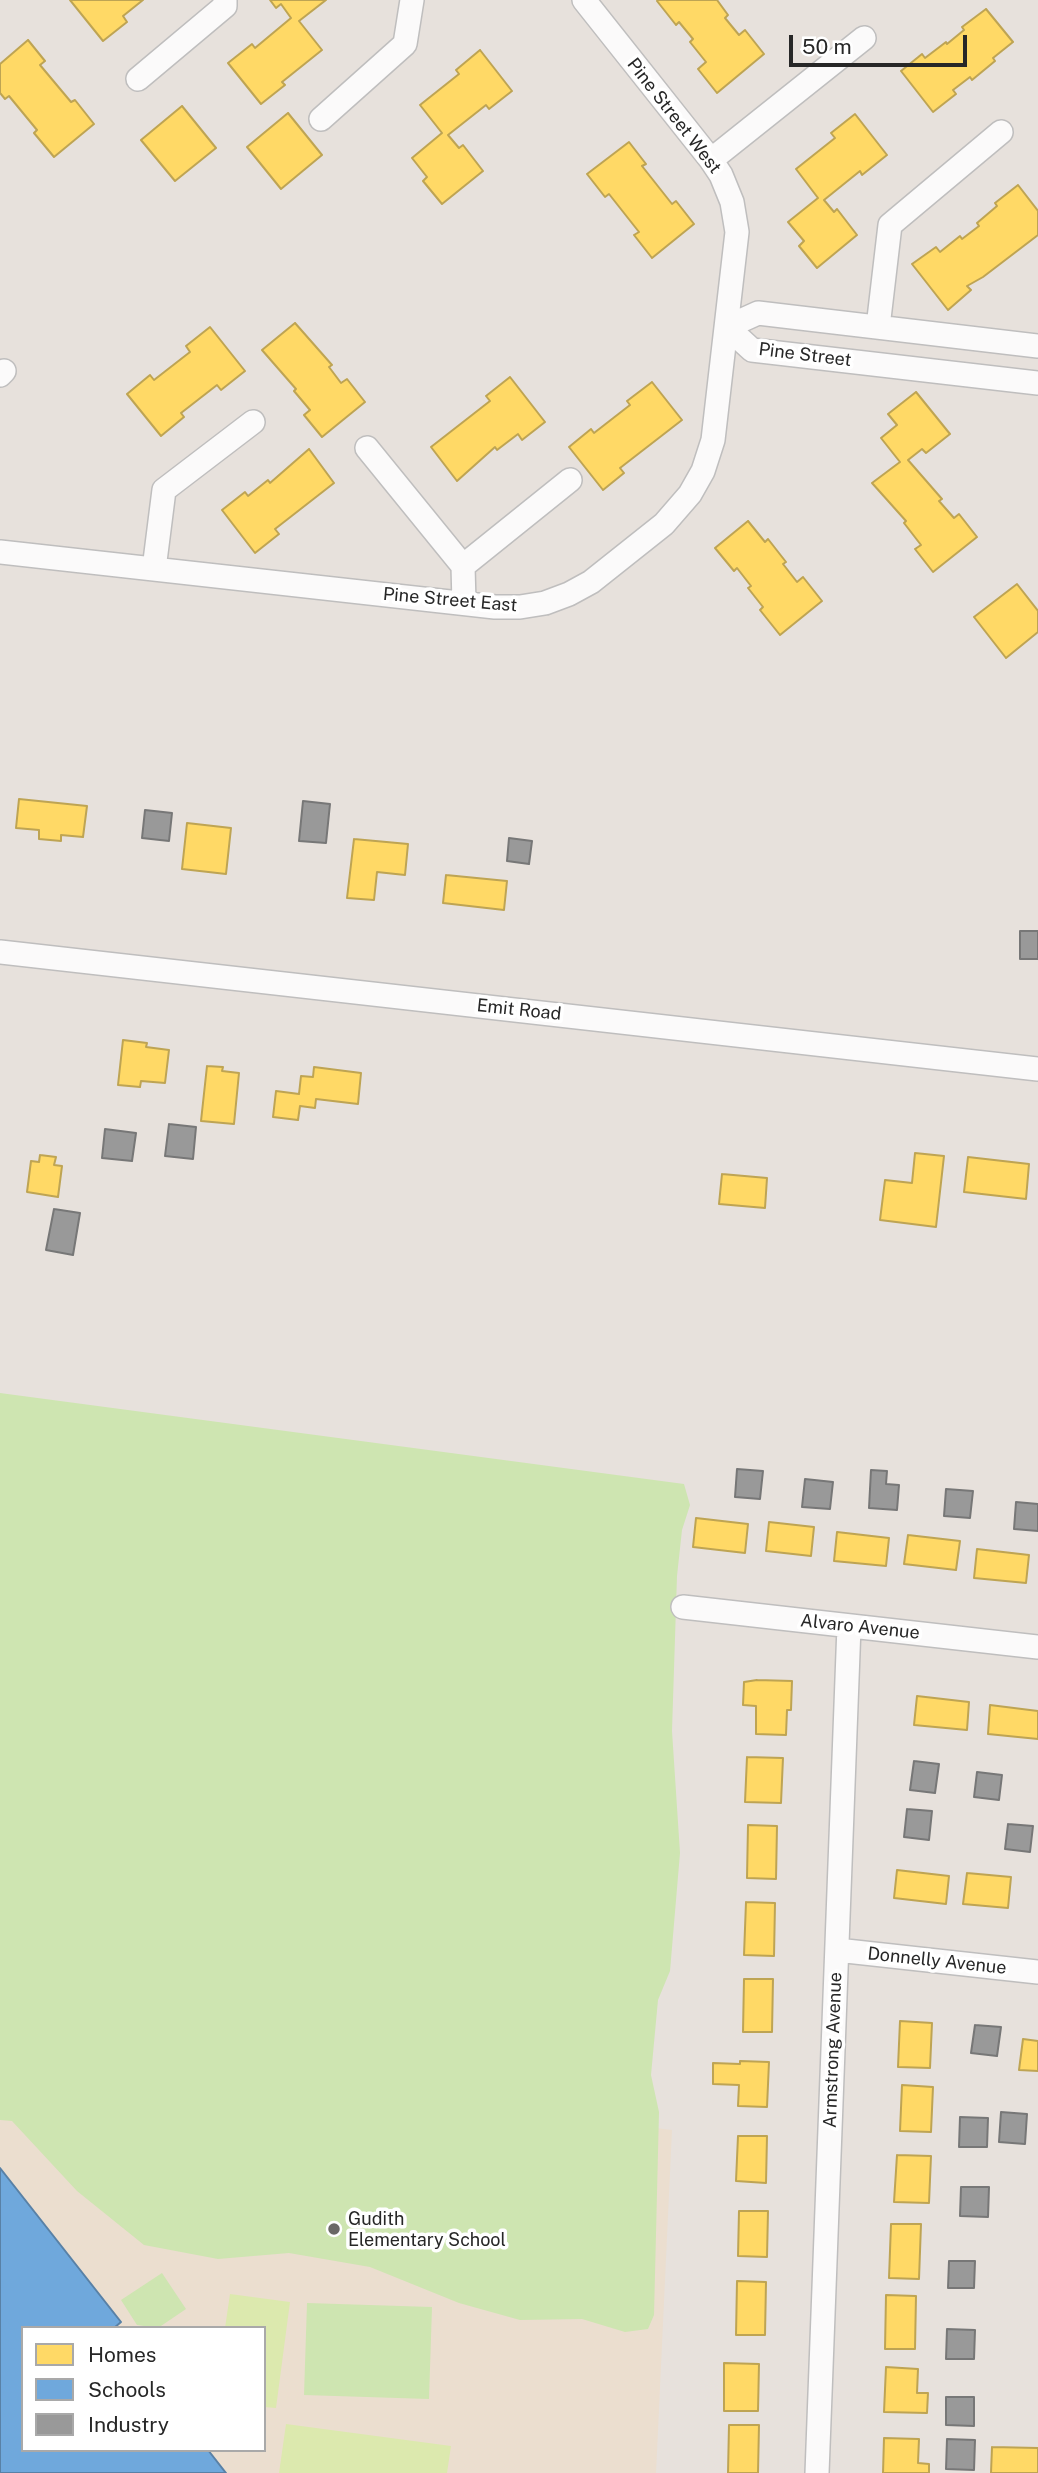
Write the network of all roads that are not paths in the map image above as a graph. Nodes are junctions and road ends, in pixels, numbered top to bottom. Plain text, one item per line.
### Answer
1 (225, 0) edge
2 (412, 0) edge
3 (584, 0) edge
4 (864, 38) dead end
5 (138, 79) dead end
6 (321, 119) dead end
7 (1001, 132) dead end
8 (711, 160) junction
9 (727, 327) junction
10 (878, 327) junction
11 (920, 332) junction
12 (1037, 342) edge
13 (916, 369) junction
14 (1034, 382) edge
15 (253, 422) dead end
16 (367, 448) dead end
17 (570, 480) dead end
18 (0, 552) edge
19 (463, 566) junction
20 (154, 569) junction
21 (464, 603) junction
22 (0, 952) edge
23 (1038, 1069) edge
24 (683, 1607) dead end
25 (849, 1626) junction
26 (1038, 1647) edge
27 (837, 1950) junction
28 (1038, 1972) edge
29 (817, 2473) edge

1 - 5 street
2 - 6 street
3 - 8 street, Pine Street West
4 - 8 street
7 - 10 street
8 - 9 street, Pine Street West
9 - 10 street, Pine Street
9 - 13 street, Pine Street
9 - 21 street, Pine Street East
10 - 11 street, Pine Street
11 - 12 street, Pine Street
11 - 13 street
12 - 14 street
13 - 14 street, Pine Street
15 - 20 street
16 - 19 street
17 - 19 street
18 - 20 street, Pine Street East
19 - 21 street
20 - 21 street, Pine Street East
22 - 23 street, Emit Road
24 - 25 street, Alvaro Avenue
25 - 26 street, Alvaro Avenue
25 - 27 street, Armstrong Avenue
27 - 28 street, Donnelly Avenue
27 - 29 street, Armstrong Avenue

